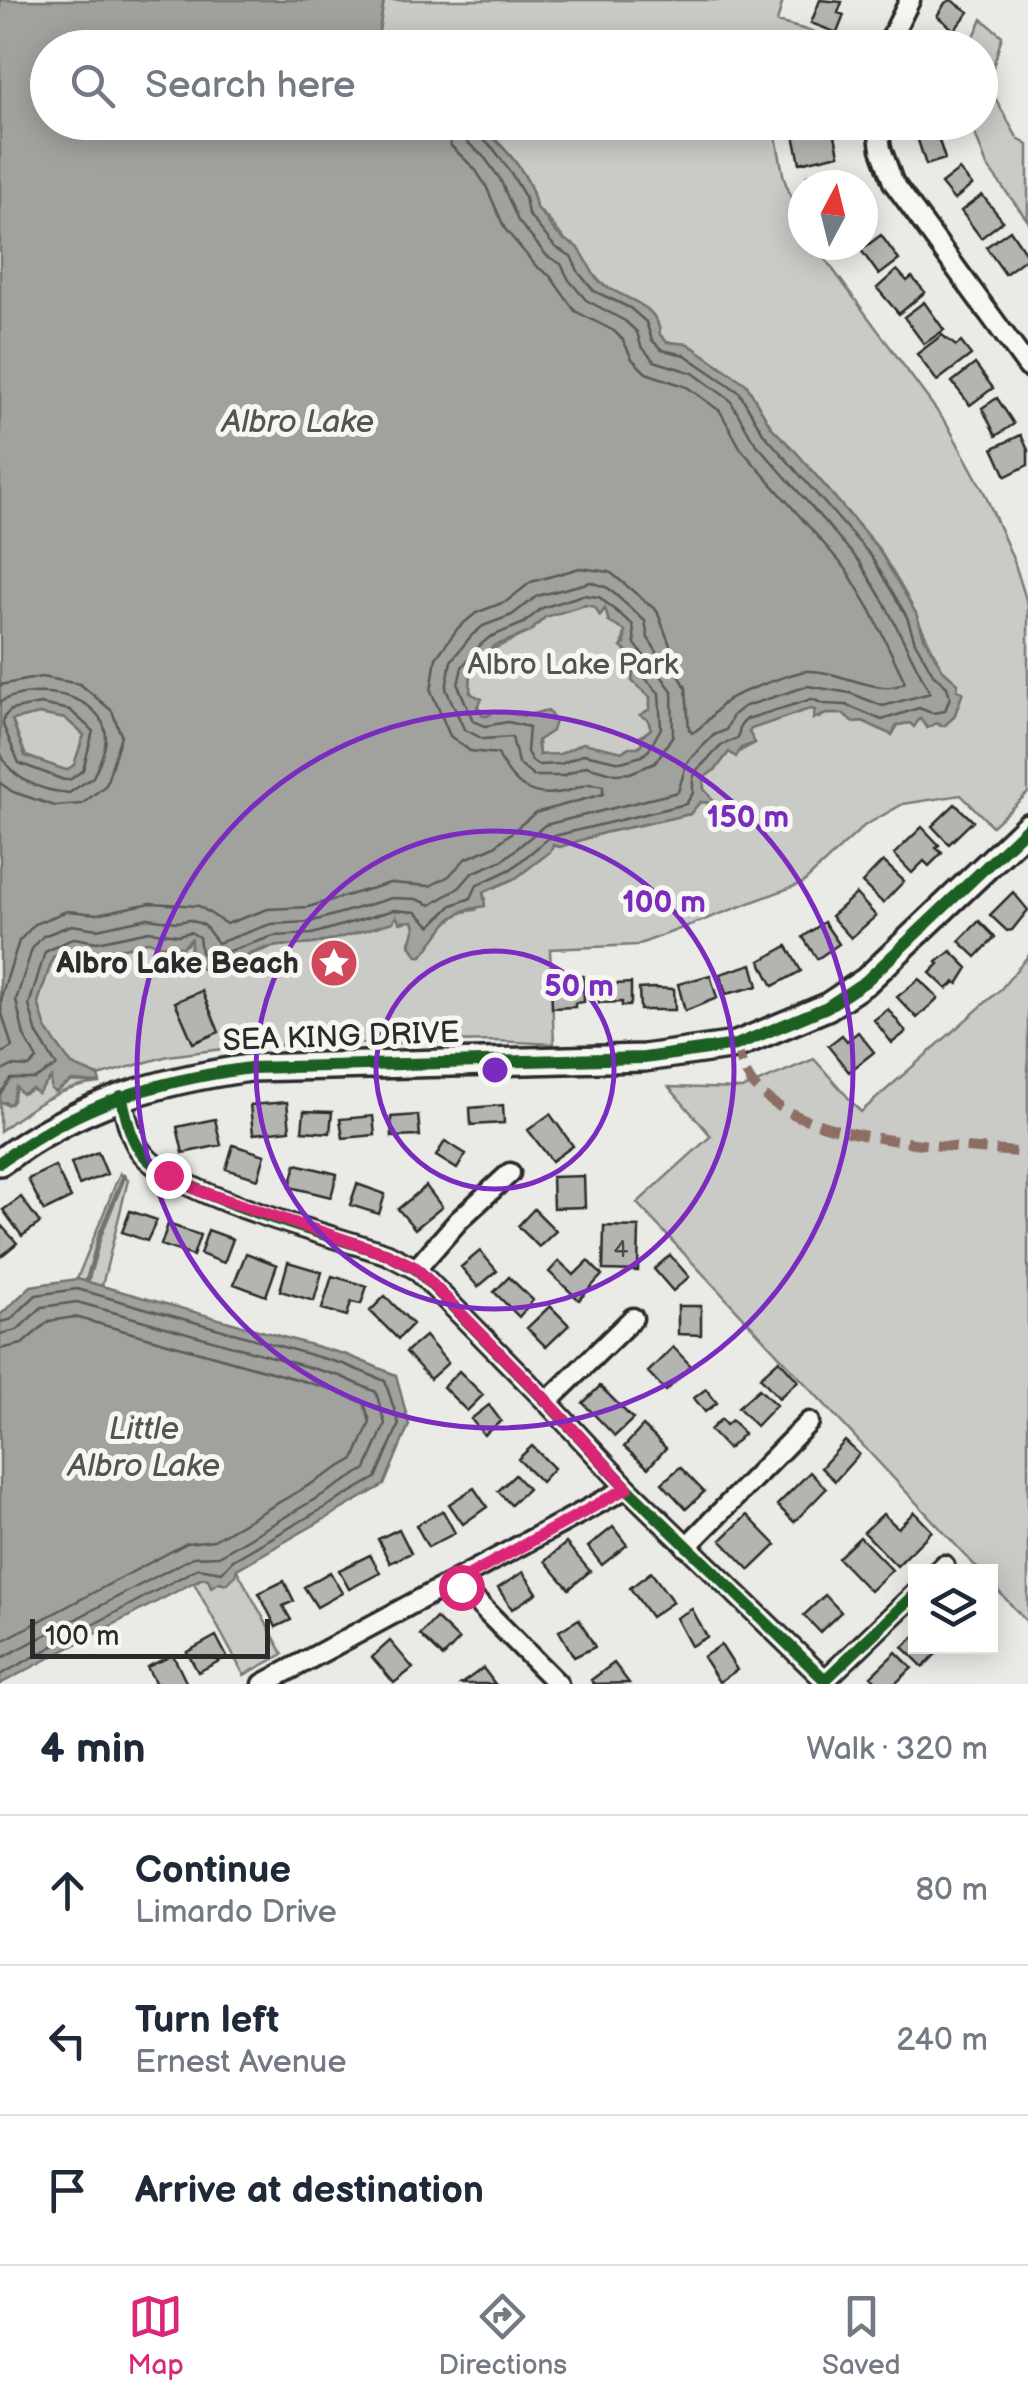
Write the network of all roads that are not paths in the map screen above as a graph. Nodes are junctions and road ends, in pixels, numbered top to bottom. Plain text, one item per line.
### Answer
1 (910, 0) edge
2 (895, 30) edge
3 (880, 140) edge
4 (1028, 367) edge
5 (1028, 827) edge
6 (122, 1096) junction
7 (0, 1162) edge
8 (510, 1172) dead end
9 (416, 1268) junction
10 (632, 1318) dead end
11 (548, 1402) junction
12 (809, 1422) dead end
13 (627, 1488) junction
14 (686, 1547) junction
15 (457, 1582) junction
16 (908, 1601) edge
17 (290, 1678) edge
18 (263, 1684) edge
19 (558, 1684) edge

1 - 2 street
3 - 4 street
5 - 6 street, SEA KING DRIVE
6 - 7 street, SEA KING DRIVE
6 - 9 street
8 - 9 street
9 - 11 street
10 - 11 street
11 - 13 street
12 - 14 street
13 - 14 street
13 - 15 street
14 - 16 street
15 - 17 street
15 - 19 street
17 - 18 street

